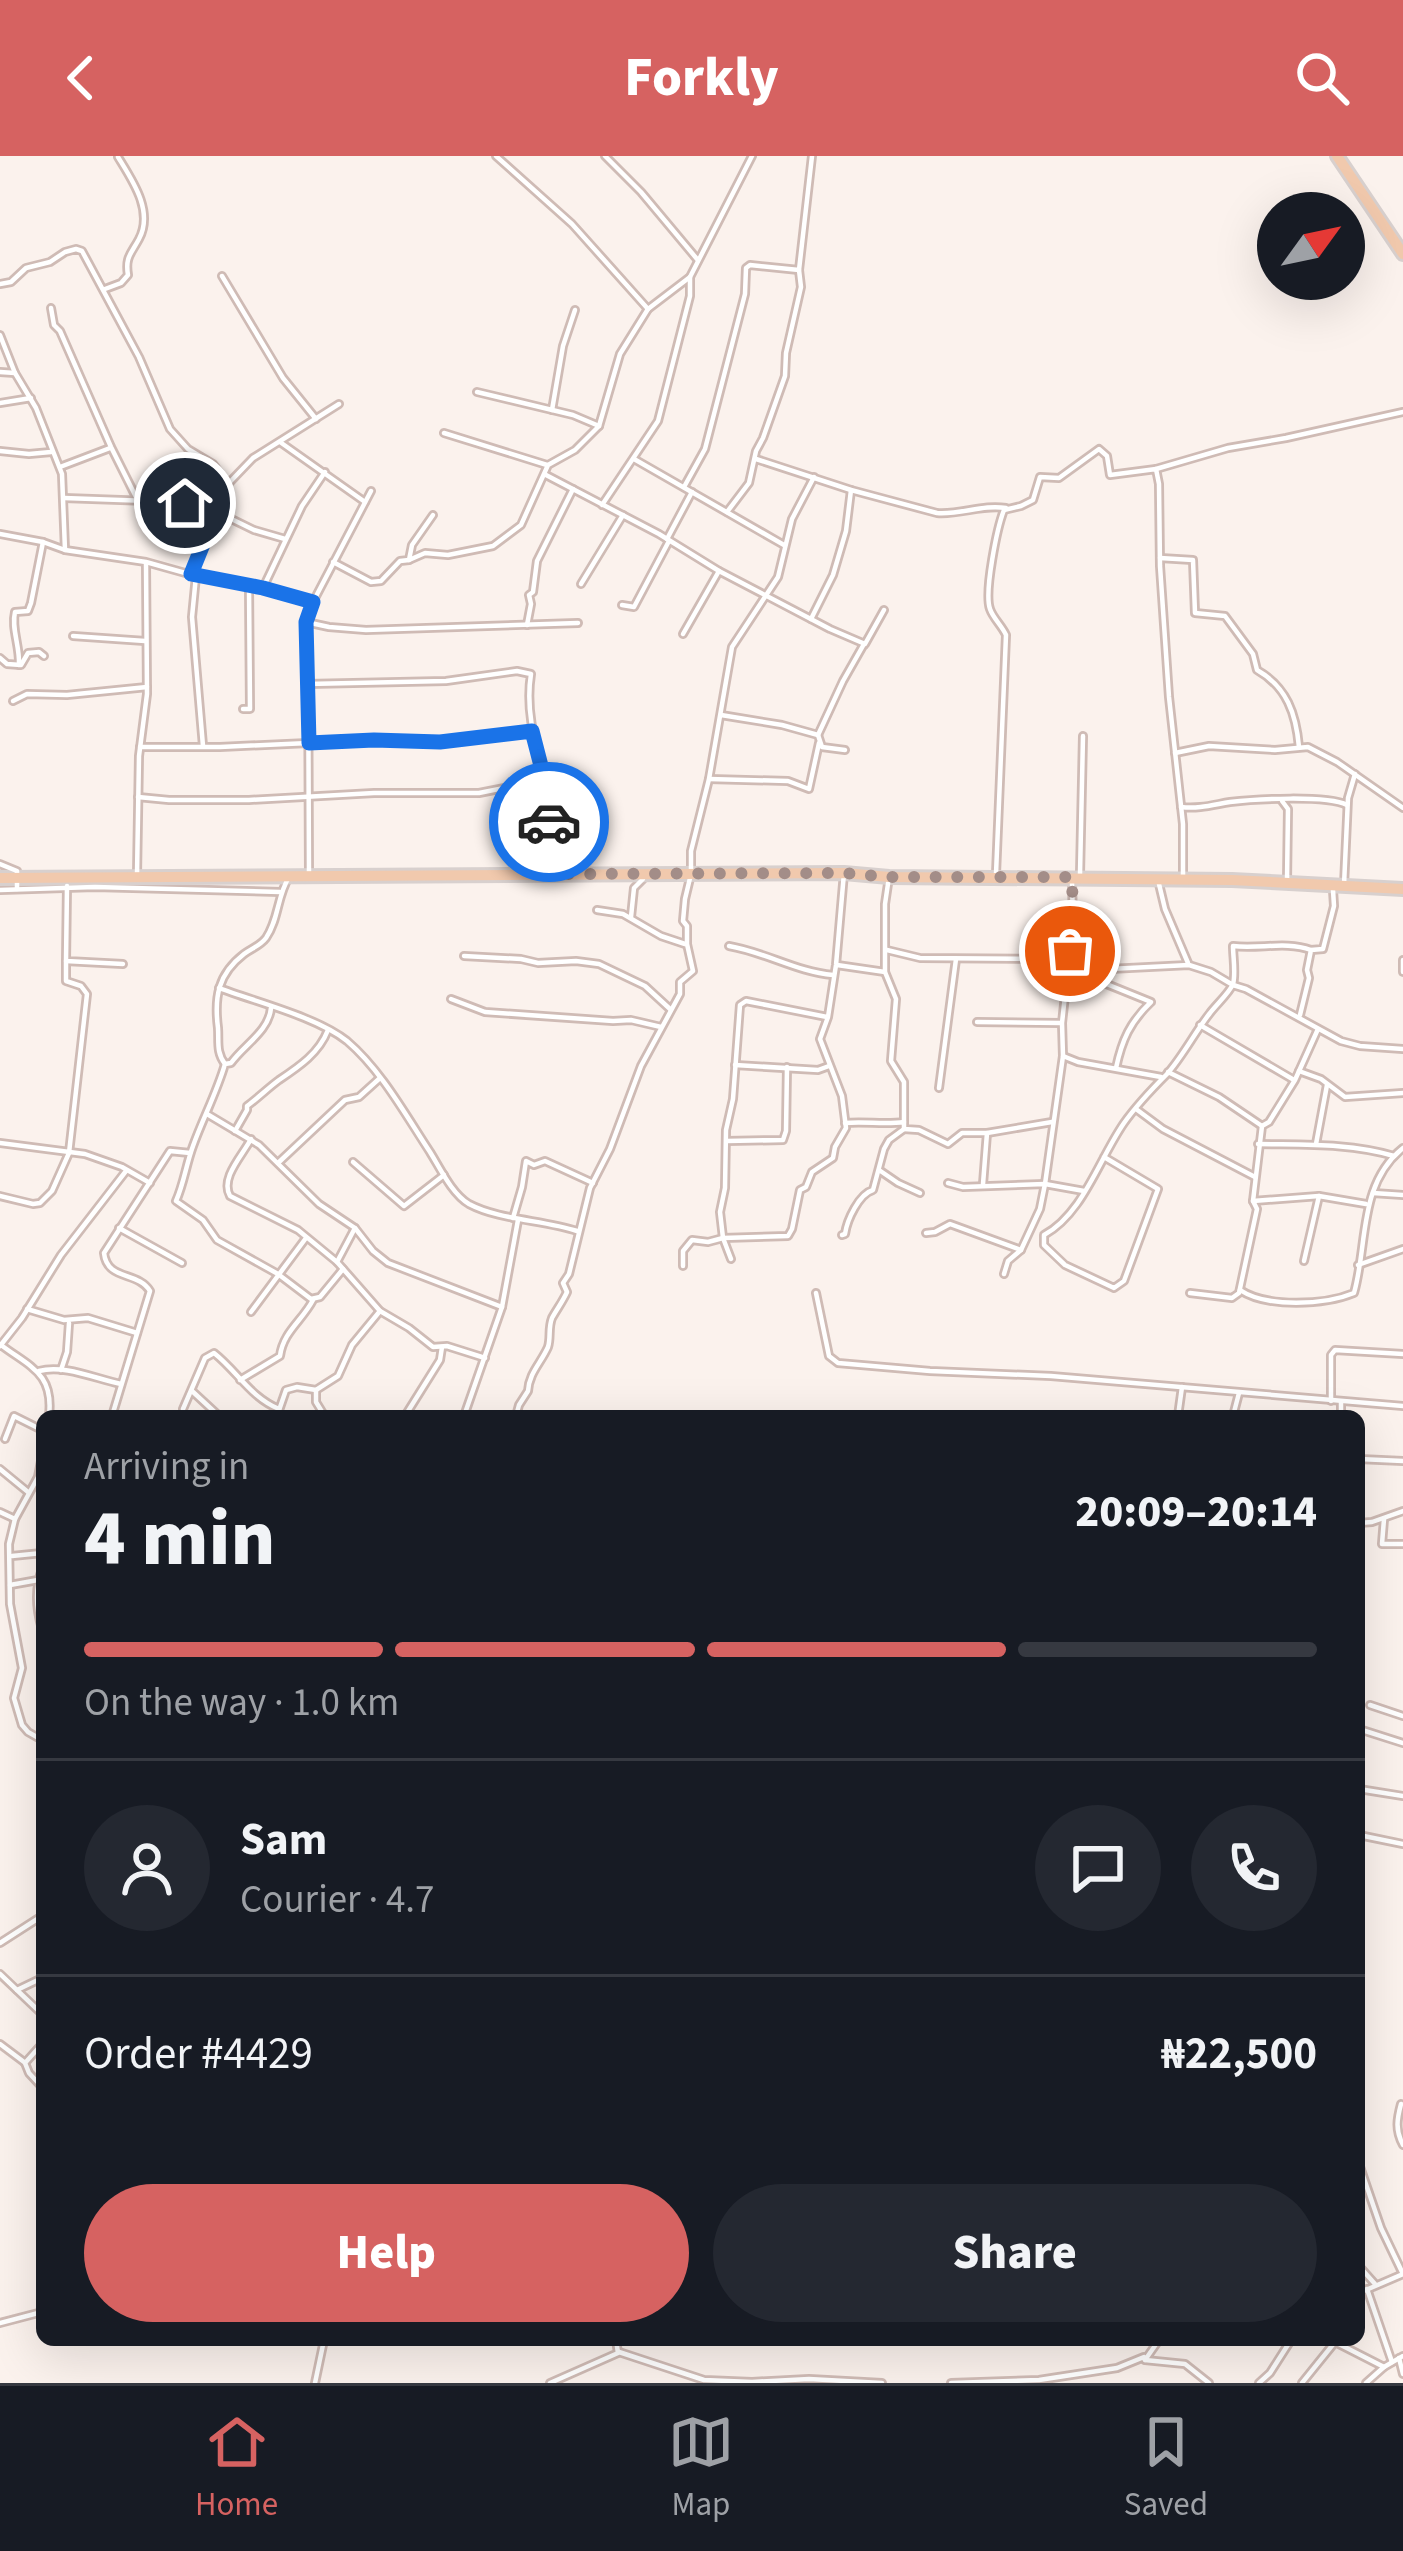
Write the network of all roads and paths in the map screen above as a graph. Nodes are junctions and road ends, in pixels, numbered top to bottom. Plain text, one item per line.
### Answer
1 (496, 156) edge
2 (605, 156) edge
3 (752, 156) edge
4 (812, 156) edge
5 (1336, 156) edge
6 (118, 157) edge
7 (1403, 254) edge
8 (698, 261) junction
9 (800, 269) junction
10 (222, 276) dead end
11 (691, 277) junction
12 (0, 284) edge
13 (105, 289) junction
14 (51, 308) dead end
15 (648, 309) junction
16 (575, 310) dead end
17 (0, 335) edge
18 (0, 372) edge
19 (15, 373) junction
20 (477, 392) dead end
21 (31, 398) junction
22 (0, 403) edge
23 (340, 404) dead end
24 (551, 411) junction
25 (1403, 412) edge
26 (316, 419) junction
27 (599, 426) junction
28 (444, 433) dead end
29 (280, 442) junction
30 (111, 448) junction
31 (0, 451) edge
32 (51, 452) junction
33 (754, 458) junction
34 (634, 459) junction
35 (548, 465) junction
36 (59, 467) junction
37 (1156, 470) junction
38 (325, 472) junction
39 (546, 475) junction
40 (814, 477) junction
41 (228, 484) junction
42 (683, 487) junction
43 (573, 489) junction
44 (851, 490) junction
45 (371, 491) dead end
46 (692, 492) junction
47 (64, 498) junction
48 (138, 501) junction
49 (365, 502) junction
50 (602, 505) junction
51 (1006, 508) junction
52 (211, 512) junction
53 (727, 512) junction
54 (434, 515) dead end
55 (623, 515) junction
56 (0, 534) edge
57 (286, 539) junction
58 (668, 540) junction
59 (43, 542) junction
60 (784, 545) junction
61 (65, 550) junction
62 (1160, 558) junction
63 (409, 560) junction
64 (146, 562) junction
65 (333, 562) junction
66 (719, 571) junction
67 (194, 575) junction
68 (581, 584) dead end
69 (249, 586) junction
70 (263, 588) junction
71 (765, 594) junction
72 (313, 602) junction
73 (622, 604) dead end
74 (884, 610) dead end
75 (811, 619) junction
76 (306, 622) junction
77 (578, 623) dead end
78 (527, 625) junction
79 (683, 634) dead end
80 (73, 636) dead end
81 (145, 640) junction
82 (16, 642) junction
83 (865, 644) junction
84 (28, 653) junction
85 (44, 656) dead end
86 (0, 658) edge
87 (19, 664) junction
88 (307, 684) junction
89 (147, 687) junction
90 (13, 701) dead end
91 (243, 710) dead end
92 (721, 715) junction
93 (532, 732) junction
94 (1083, 736) dead end
95 (819, 739) junction
96 (309, 743) junction
97 (140, 746) junction
98 (203, 746) junction
99 (1299, 747) junction
100 (845, 749) dead end
101 (1175, 752) junction
102 (1354, 774) junction
103 (709, 778) junction
104 (544, 780) junction
105 (310, 795) junction
106 (138, 797) junction
107 (1282, 801) junction
108 (1348, 806) junction
109 (1181, 808) junction
110 (1403, 808) edge
111 (0, 864) edge
112 (844, 873) junction
113 (557, 874) junction
114 (646, 874) junction
115 (691, 874) junction
116 (137, 875) junction
117 (309, 876) junction
118 (289, 877) junction
119 (889, 877) junction
120 (996, 877) junction
121 (1076, 877) junction
122 (0, 878) edge
123 (1157, 878) junction
124 (1183, 878) junction
125 (1287, 881) junction
126 (17, 883) junction
127 (67, 884) junction
128 (1338, 885) junction
129 (1403, 889) edge
130 (0, 890) edge
131 (280, 892) junction
132 (597, 910) dead end
133 (631, 917) junction
134 (687, 944) junction
135 (729, 946) dead end
136 (887, 950) junction
137 (1311, 950) junction
138 (464, 956) dead end
139 (956, 959) junction
140 (1068, 959) junction
141 (1403, 960) edge
142 (66, 961) junction
143 (123, 964) dead end
144 (836, 965) junction
145 (1189, 965) junction
146 (1067, 968) junction
147 (885, 972) junction
148 (1403, 972) edge
149 (835, 975) junction
150 (1104, 981) junction
151 (1233, 985) junction
152 (219, 988) junction
153 (451, 999) dead end
154 (272, 1007) junction
155 (670, 1009) junction
156 (828, 1017) junction
157 (1300, 1018) junction
158 (977, 1022) dead end
159 (1062, 1023) junction
160 (1200, 1025) junction
161 (661, 1028) junction
162 (1318, 1029) junction
163 (328, 1030) junction
164 (1403, 1049) edge
165 (1063, 1056) junction
166 (225, 1064) junction
167 (735, 1065) junction
168 (829, 1066) junction
169 (787, 1067) junction
170 (1117, 1068) junction
171 (1299, 1071) junction
172 (1168, 1072) junction
173 (1161, 1077) junction
174 (380, 1078) junction
175 (1294, 1080) junction
176 (1327, 1085) junction
177 (939, 1088) dead end
178 (1403, 1093) edge
179 (1136, 1109) junction
180 (207, 1114) junction
181 (1054, 1121) junction
182 (845, 1123) junction
183 (904, 1126) junction
184 (1262, 1126) junction
185 (235, 1131) junction
186 (987, 1133) junction
187 (250, 1139) junction
188 (727, 1141) junction
189 (0, 1143) edge
190 (1258, 1144) junction
191 (1316, 1145) junction
192 (1403, 1148) edge
193 (70, 1153) junction
194 (190, 1153) junction
195 (1394, 1156) junction
196 (1104, 1157) junction
197 (353, 1162) dead end
198 (278, 1163) junction
199 (879, 1170) junction
200 (126, 1171) junction
201 (444, 1175) junction
202 (1255, 1177) junction
203 (150, 1183) junction
204 (593, 1183) junction
205 (948, 1183) dead end
206 (982, 1184) junction
207 (1045, 1184) junction
208 (1084, 1191) junction
209 (920, 1193) dead end
210 (1373, 1193) junction
211 (1403, 1195) edge
212 (0, 1196) edge
213 (1319, 1196) junction
214 (1253, 1201) junction
215 (1368, 1204) junction
216 (516, 1219) junction
217 (119, 1228) junction
218 (355, 1228) junction
219 (579, 1232) junction
220 (926, 1233) dead end
221 (842, 1235) dead end
222 (306, 1238) junction
223 (723, 1238) junction
224 (1021, 1250) junction
225 (1403, 1250) edge
226 (731, 1259) dead end
227 (1304, 1261) dead end
228 (337, 1262) junction
229 (182, 1263) dead end
230 (682, 1265) dead end
231 (1358, 1265) junction
232 (343, 1269) junction
233 (278, 1274) junction
234 (1004, 1274) dead end
235 (1240, 1290) junction
236 (816, 1292) dead end
237 (1190, 1293) dead end
238 (313, 1300) junction
239 (502, 1307) junction
240 (28, 1309) junction
241 (380, 1311) junction
242 (250, 1312) dead end
243 (70, 1320) junction
244 (137, 1333) junction
245 (1, 1345) edge
246 (442, 1347) junction
247 (1403, 1354) edge
248 (484, 1358) junction
249 (61, 1370) junction
250 (39, 1371) junction
251 (240, 1381) junction
252 (122, 1384) junction
253 (1182, 1387) junction
254 (191, 1390) junction
255 (316, 1390) junction
256 (1239, 1393) junction
257 (1331, 1401) junction
258 (1342, 1402) junction
259 (1403, 1406) edge
260 (183, 1409) dead end
261 (49, 1410) edge
262 (114, 1410) edge
263 (213, 1410) edge
264 (274, 1410) edge
265 (279, 1410) edge
266 (321, 1410) edge
267 (409, 1410) edge
268 (466, 1410) edge
269 (517, 1410) edge
270 (1179, 1410) edge
271 (1235, 1410) edge
272 (1341, 1410) edge
273 (36, 1427) edge
274 (5, 1438) dead end
275 (1365, 1459) edge
276 (1403, 1461) edge
277 (0, 1469) edge
278 (36, 1480) edge
279 (29, 1492) junction
280 (1403, 1511) edge
281 (0, 1512) edge
282 (15, 1519) junction
283 (1384, 1519) junction
284 (1365, 1522) edge
285 (1403, 1544) edge
286 (36, 1554) edge
287 (10, 1557) junction
288 (36, 1580) edge
289 (10, 1585) junction
290 (11, 1618) junction
291 (0, 1624) edge
292 (1370, 1705) dead end
293 (1403, 1716) edge
294 (36, 1729) edge
295 (1365, 1731) edge
296 (28, 1732) junction
297 (36, 1737) edge
298 (1403, 1743) edge
299 (1365, 1791) edge
300 (1403, 1796) edge
301 (1365, 1836) edge
302 (1403, 1844) edge
303 (36, 1920) edge
304 (0, 1943) edge
305 (0, 1974) edge
306 (36, 1981) edge
307 (16, 1990) junction
308 (36, 2008) edge
309 (0, 2044) edge
310 (36, 2050) edge
311 (25, 2062) junction
312 (36, 2081) edge
313 (1401, 2104) edge
314 (1403, 2145) edge
315 (1365, 2181) edge
316 (1365, 2273) edge
317 (1403, 2274) edge
318 (1376, 2285) junction
319 (1365, 2290) edge
320 (1365, 2295) edge
321 (36, 2314) edge
322 (0, 2323) edge
323 (323, 2346) edge
324 (618, 2346) edge
325 (1155, 2346) edge
326 (1287, 2346) edge
327 (1330, 2346) edge
328 (1344, 2346) edge
329 (619, 2352) junction
330 (1398, 2359) edge
331 (1145, 2360) junction
332 (1384, 2367) junction
333 (1403, 2374) edge
334 (315, 2383) edge
335 (550, 2383) edge
336 (882, 2383) edge
337 (951, 2383) edge
338 (1209, 2383) edge
339 (1259, 2383) edge
340 (1302, 2383) edge
341 (1366, 2383) edge

1 - 15 street
2 - 8 street
3 - 8 street
4 - 9 street
5 - 7 main road
6 - 13 street
8 - 11 street
9 - 33 street
9 - 42 street
10 - 26 street
11 - 15 street
11 - 34 street
12 - 13 street
13 - 41 street
14 - 30 street
15 - 27 street
16 - 24 street
17 - 19 street
18 - 19 street
19 - 21 street
20 - 24 street
21 - 22 street
21 - 32 street
23 - 26 street
24 - 27 street
25 - 37 street
26 - 29 street
27 - 35 street
28 - 35 street
29 - 38 street
29 - 41 street
30 - 36 street
30 - 48 street
31 - 32 street
32 - 36 street
33 - 40 street
33 - 53 street
34 - 42 street
34 - 50 street
35 - 39 street
36 - 47 street
37 - 51 street
37 - 62 street
38 - 49 street
38 - 57 street
39 - 43 street
39 - 63 street
40 - 44 street
40 - 60 street
41 - 52 street
42 - 46 street
43 - 50 street
43 - 78 street
44 - 51 street
44 - 75 street
45 - 49 street
46 - 53 street
46 - 58 street
47 - 48 street
47 - 61 street
48 - 52 street
49 - 65 street
50 - 55 street
51 - 120 street
52 - 57 street
52 - 67 street
53 - 60 street
54 - 63 street
55 - 58 street
55 - 68 street
56 - 59 street
57 - 70 street
58 - 66 street
58 - 73 street
59 - 61 street
59 - 82 street
60 - 71 street
61 - 64 street
62 - 99 street
62 - 101 street
63 - 65 street
64 - 67 street
64 - 81 street
65 - 72 street
66 - 71 street
66 - 79 street
67 - 69 street
67 - 98 street
69 - 70 street
69 - 91 street
70 - 72 street
71 - 75 street
71 - 92 street
72 - 76 street
74 - 83 street
75 - 83 street
76 - 78 street
76 - 88 street
77 - 78 street
80 - 81 street
81 - 89 street
82 - 84 street
82 - 87 street
83 - 95 street
84 - 85 street
84 - 87 street
86 - 87 street
88 - 93 street
88 - 96 street
89 - 90 street
89 - 97 street
92 - 95 street
92 - 103 street
93 - 96 street
93 - 104 street
94 - 121 street
95 - 100 street
95 - 103 street
96 - 98 street
96 - 105 street
97 - 98 street
97 - 106 street
99 - 101 street
99 - 102 street
101 - 109 street
102 - 108 street
102 - 110 street
103 - 115 street
104 - 105 street
104 - 113 street
105 - 106 street
105 - 117 street
106 - 116 street
107 - 108 street
107 - 109 street
107 - 125 street
108 - 128 street
109 - 124 street
111 - 126 street
112 - 115 main road
112 - 119 main road
112 - 144 street
113 - 114 main road
113 - 117 main road
114 - 115 main road
114 - 133 street
115 - 134 street
116 - 118 main road
116 - 127 main road
117 - 118 main road
118 - 131 street
119 - 120 main road
119 - 136 street
120 - 121 main road
121 - 123 main road
121 - 140 street
122 - 126 main road
123 - 124 main road
123 - 145 street
124 - 125 main road
125 - 128 main road
126 - 127 main road
126 - 130 street
127 - 131 street
127 - 142 street
128 - 129 main road
128 - 137 street
131 - 152 street
132 - 133 street
133 - 134 street
134 - 155 street
135 - 149 street
136 - 139 street
136 - 147 street
137 - 151 street
137 - 157 street
138 - 155 street
139 - 140 street
139 - 177 street
140 - 146 street
141 - 148 street
142 - 143 street
142 - 193 street
144 - 147 street
144 - 149 street
145 - 150 street
145 - 151 street
146 - 150 street
146 - 159 street
147 - 183 street
149 - 156 street
150 - 170 street
151 - 157 street
151 - 160 street
152 - 154 street
152 - 166 street
153 - 161 street
154 - 163 street
154 - 166 street
155 - 161 street
156 - 167 street
156 - 168 street
157 - 162 street
158 - 159 street
159 - 165 street
160 - 172 street
160 - 175 street
161 - 204 street
162 - 164 street
162 - 171 street
163 - 174 street
163 - 185 street
165 - 170 street
165 - 181 street
166 - 180 street
167 - 169 street
167 - 188 street
168 - 169 street
168 - 182 street
169 - 188 street
170 - 173 street
171 - 175 street
171 - 176 street
172 - 173 street
172 - 184 street
173 - 179 street
174 - 198 street
174 - 201 street
175 - 184 street
176 - 178 street
176 - 191 street
179 - 196 street
179 - 202 street
180 - 185 street
180 - 194 street
181 - 186 street
181 - 207 street
182 - 183 street
182 - 223 street
183 - 186 street
183 - 199 street
184 - 190 street
185 - 187 street
186 - 206 street
187 - 198 street
187 - 222 street
188 - 223 street
189 - 193 street
190 - 191 street
190 - 202 street
191 - 195 street
192 - 195 street
193 - 200 street
193 - 212 street
194 - 203 street
194 - 233 street
195 - 210 street
196 - 208 street
196 - 208 street
197 - 201 street
198 - 218 street
199 - 209 street
199 - 221 street
200 - 203 street
200 - 240 street
201 - 216 street
202 - 214 street
203 - 217 street
204 - 216 street
204 - 219 street
205 - 206 street
206 - 207 street
207 - 208 street
207 - 224 street
210 - 211 street
210 - 215 street
213 - 214 street
213 - 215 street
213 - 227 street
214 - 235 street
215 - 231 street
216 - 219 street
216 - 239 street
217 - 229 street
217 - 244 street
218 - 228 street
218 - 239 street
219 - 269 street
220 - 224 street
222 - 228 street
222 - 233 street
223 - 226 street
223 - 230 street
224 - 234 street
225 - 231 street
228 - 232 street
231 - 235 street
232 - 238 street
232 - 241 street
233 - 238 street
233 - 242 street
235 - 237 street
236 - 253 street
238 - 251 street
239 - 248 street
240 - 243 street
240 - 245 street
241 - 246 street
241 - 255 street
243 - 244 street
243 - 249 street
244 - 252 street
245 - 250 street
246 - 248 street
246 - 267 street
247 - 257 street
248 - 268 street
249 - 250 street
249 - 252 street
250 - 261 street
251 - 254 street
251 - 264 street
252 - 262 street
253 - 256 street
253 - 270 street
254 - 260 street
254 - 263 street
255 - 265 street
255 - 266 street
256 - 257 street
256 - 271 street
257 - 258 street
258 - 259 street
258 - 272 street
273 - 274 street
275 - 276 street
277 - 279 street
278 - 279 street
279 - 282 street
280 - 283 street
281 - 282 street
282 - 287 street
283 - 284 street
283 - 285 street
286 - 287 street
287 - 289 street
288 - 289 street
289 - 290 street
290 - 291 street
290 - 296 street
292 - 293 street
294 - 296 street
295 - 298 street
296 - 297 street
299 - 300 street
301 - 302 street
303 - 304 street
305 - 307 street
306 - 307 street
307 - 308 street
309 - 311 street
310 - 311 street
311 - 312 street
313 - 314 street
315 - 317 street
316 - 318 street
317 - 318 street
318 - 319 street
320 - 330 street
321 - 322 street
323 - 334 street
324 - 329 street
325 - 331 street
326 - 339 street
327 - 340 street
328 - 332 street
329 - 335 street
329 - 336 street
330 - 332 street
330 - 333 street
331 - 337 street
331 - 338 street
332 - 341 street

